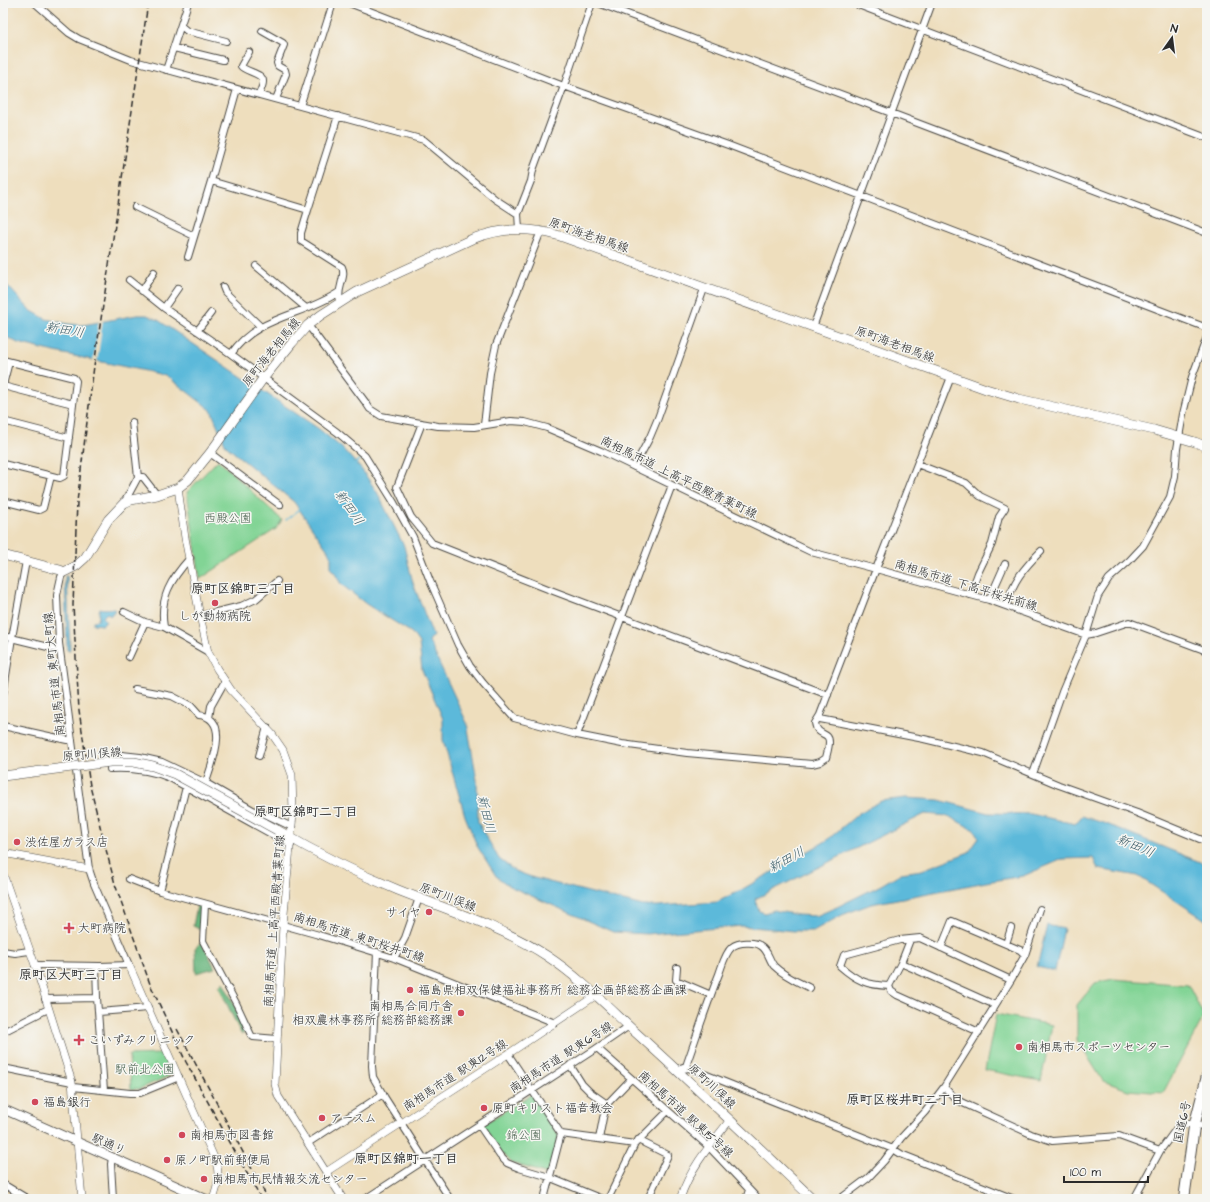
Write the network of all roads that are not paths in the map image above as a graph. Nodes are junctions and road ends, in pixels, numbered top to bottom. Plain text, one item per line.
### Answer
1 (36, 3) edge
2 (188, 3) edge
3 (333, 3) edge
4 (349, 3) edge
5 (592, 3) edge
6 (598, 3) edge
7 (852, 3) edge
8 (932, 3) edge
9 (181, 26) junction
10 (922, 29) junction
11 (262, 31) dead end
12 (226, 41) dead end
13 (174, 48) junction
14 (249, 52) dead end
15 (223, 60) dead end
16 (166, 70) junction
17 (564, 86) junction
18 (237, 89) junction
19 (259, 95) junction
20 (276, 99) junction
21 (300, 106) junction
22 (891, 113) junction
23 (338, 116) junction
24 (1207, 138) edge
25 (211, 181) junction
26 (861, 196) junction
27 (135, 207) dead end
28 (308, 210) junction
29 (518, 214) junction
30 (520, 229) junction
31 (540, 231) junction
32 (1207, 233) edge
33 (194, 236) junction
34 (188, 257) dead end
35 (256, 266) dead end
36 (154, 272) dead end
37 (129, 280) dead end
38 (223, 287) dead end
39 (178, 288) dead end
40 (704, 289) junction
41 (142, 291) junction
42 (339, 297) junction
43 (164, 308) junction
44 (306, 308) junction
45 (211, 313) dead end
46 (308, 325) junction
47 (260, 326) junction
48 (813, 327) junction
49 (1207, 328) edge
50 (197, 331) junction
51 (1207, 337) edge
52 (230, 354) junction
53 (6, 361) edge
54 (950, 376) junction
55 (263, 379) junction
56 (3, 386) edge
57 (73, 404) junction
58 (3, 421) edge
59 (132, 422) dead end
60 (422, 424) junction
61 (484, 425) junction
62 (1179, 437) junction
63 (69, 438) junction
64 (1207, 447) edge
65 (211, 451) junction
66 (3, 464) edge
67 (917, 464) junction
68 (634, 467) junction
69 (51, 476) junction
70 (138, 477) junction
71 (672, 485) junction
72 (178, 488) junction
73 (157, 495) junction
74 (3, 501) edge
75 (124, 503) junction
76 (280, 504) dead end
77 (1042, 551) dead end
78 (3, 555) edge
79 (190, 558) junction
80 (26, 561) junction
81 (1006, 564) dead end
82 (876, 569) junction
83 (64, 572) junction
84 (277, 581) dead end
85 (970, 595) junction
86 (989, 600) junction
87 (1006, 606) junction
88 (124, 612) dead end
89 (200, 616) junction
90 (622, 616) junction
91 (145, 622) junction
92 (164, 627) junction
93 (1086, 635) junction
94 (3, 636) edge
95 (12, 638) junction
96 (60, 650) junction
97 (1207, 651) edge
98 (208, 652) junction
99 (129, 657) dead end
100 (225, 681) junction
101 (135, 689) dead end
102 (3, 695) edge
103 (828, 695) junction
104 (820, 715) junction
105 (209, 718) junction
106 (3, 726) edge
107 (267, 727) junction
108 (577, 735) junction
109 (72, 740) junction
110 (259, 756) dead end
111 (75, 767) junction
112 (1033, 774) junction
113 (3, 776) edge
114 (205, 784) junction
115 (186, 787) junction
116 (292, 827) junction
117 (291, 842) junction
118 (1207, 842) edge
119 (3, 853) edge
120 (89, 869) junction
121 (3, 874) edge
122 (129, 879) dead end
123 (160, 891) junction
124 (419, 898) junction
125 (205, 904) junction
126 (1040, 909) dead end
127 (283, 925) junction
128 (1011, 928) dead end
129 (910, 940) junction
130 (1006, 944) junction
131 (941, 948) junction
132 (3, 951) edge
133 (29, 951) junction
134 (376, 952) junction
135 (1024, 955) junction
136 (394, 958) junction
137 (901, 963) junction
138 (35, 965) junction
139 (129, 965) junction
140 (96, 966) junction
141 (677, 968) dead end
142 (1011, 980) junction
143 (889, 986) junction
144 (810, 988) dead end
145 (711, 995) junction
146 (595, 996) junction
147 (97, 998) junction
148 (45, 999) junction
149 (995, 1005) junction
150 (148, 1008) junction
151 (48, 1009) junction
152 (99, 1012) junction
153 (555, 1023) junction
154 (629, 1026) junction
155 (3, 1032) edge
156 (979, 1032) junction
157 (277, 1039) junction
158 (597, 1048) junction
159 (508, 1054) junction
160 (570, 1065) junction
161 (3, 1068) edge
162 (677, 1070) junction
163 (1207, 1076) edge
164 (179, 1077) junction
165 (631, 1079) junction
166 (73, 1085) junction
167 (944, 1087) junction
168 (104, 1090) junction
169 (533, 1090) junction
170 (383, 1094) junction
171 (607, 1104) junction
172 (3, 1109) edge
173 (668, 1111) junction
174 (730, 1120) junction
175 (401, 1123) junction
176 (1190, 1124) dead end
177 (479, 1125) junction
178 (561, 1134) junction
179 (599, 1139) junction
180 (77, 1142) junction
181 (637, 1142) junction
182 (308, 1143) junction
183 (708, 1146) junction
184 (893, 1149) junction
185 (1160, 1151) junction
186 (112, 1158) junction
187 (425, 1160) junction
188 (326, 1172) junction
189 (550, 1178) junction
190 (3, 1184) edge
191 (749, 1190) junction
192 (376, 1192) junction
193 (28, 1199) edge
194 (82, 1199) edge
195 (114, 1199) edge
196 (206, 1199) edge
197 (213, 1199) edge
198 (343, 1199) edge
199 (365, 1199) edge
200 (380, 1199) edge
201 (450, 1199) edge
202 (544, 1199) edge
203 (602, 1199) edge
204 (608, 1199) edge
205 (648, 1199) edge
206 (680, 1199) edge
207 (746, 1199) edge
208 (758, 1199) edge
209 (813, 1199) edge
210 (840, 1199) edge
211 (1014, 1199) edge
212 (1134, 1199) edge
213 (1184, 1199) edge

1 - 16 street
2 - 9 street
3 - 21 street
4 - 17 street
5 - 17 street
6 - 22 street
7 - 10 street
8 - 10 street
9 - 12 street
9 - 13 street
10 - 22 street
10 - 24 street
11 - 20 street
13 - 15 street
13 - 16 street
14 - 19 street
16 - 18 street
17 - 26 street
17 - 29 street
18 - 19 street
18 - 25 street
19 - 20 street
20 - 21 street
21 - 23 street
22 - 26 street
22 - 32 street
23 - 28 street
23 - 29 street
25 - 28 street
25 - 33 street
26 - 48 street
26 - 49 street
27 - 33 street
28 - 42 street
29 - 30 street
30 - 31 main road, 原町海老相馬線
30 - 42 main road, 原町海老相馬線
31 - 40 main road, 原町海老相馬線
31 - 61 street
33 - 34 street
35 - 44 street
36 - 41 street
37 - 41 street
38 - 47 street
39 - 43 street
40 - 48 main road, 原町海老相馬線
40 - 68 street
41 - 43 street
42 - 44 street
42 - 46 main road, 原町海老相馬線
43 - 50 street
44 - 47 street
45 - 50 street
46 - 55 main road, 原町海老相馬線
46 - 60 street, 南相馬市道 上高平西殿青葉町線
47 - 52 street
48 - 54 main road, 原町海老相馬線
50 - 52 street
51 - 62 street
52 - 55 street
53 - 56 street
53 - 57 street
54 - 62 main road, 原町海老相馬線
54 - 67 street
55 - 65 main road, 原町海老相馬線
55 - 108 street
56 - 57 street
57 - 63 street
58 - 63 street
59 - 70 street
60 - 61 street, 南相馬市道 上高平西殿青葉町線
60 - 90 street
61 - 68 street, 南相馬市道 上高平西殿青葉町線
62 - 64 main road, 原町海老相馬線
62 - 93 street
63 - 69 street
65 - 72 main road, 原町海老相馬線
65 - 76 street
66 - 69 street
67 - 82 street
67 - 85 street
68 - 71 street, 南相馬市道 上高平西殿青葉町線
69 - 74 street
70 - 73 street
70 - 75 street
71 - 82 street, 南相馬市道 上高平西殿青葉町線
71 - 90 street
72 - 73 main road, 原町海老相馬線
72 - 79 street, 南相馬市道 上高平西殿青葉町線
73 - 75 main road, 原町海老相馬線
75 - 83 main road
77 - 87 street
78 - 80 main road
79 - 89 street, 南相馬市道 上高平西殿青葉町線
79 - 92 street
80 - 83 main road
80 - 95 street
81 - 86 street
82 - 85 street, 南相馬市道 下高平桜井前線
82 - 103 street
83 - 96 street, 南相馬市道 東町大町線
84 - 89 street
85 - 86 street, 南相馬市道 下高平桜井前線
86 - 87 street, 南相馬市道 下高平桜井前線
87 - 93 street, 南相馬市道 下高平桜井前線
88 - 91 street
89 - 98 street, 南相馬市道 上高平西殿青葉町線
90 - 103 street
90 - 108 street
91 - 92 street
91 - 99 street
92 - 98 street
93 - 97 street
93 - 112 street
94 - 95 street
95 - 96 street
95 - 102 street
96 - 109 street, 南相馬市道 東町大町線
98 - 100 street, 南相馬市道 上高平西殿青葉町線
100 - 105 street
100 - 107 street, 南相馬市道 上高平西殿青葉町線
101 - 105 street
103 - 104 street
104 - 108 street
104 - 112 street
105 - 114 street
106 - 109 street
107 - 110 street
107 - 116 street, 南相馬市道 上高平西殿青葉町線
109 - 111 street, 南相馬市道 東町大町線
111 - 113 street
111 - 120 street, 南相馬市道 東町大町線
112 - 118 street
113 - 117 main road, 原町川俣線, bridge
114 - 115 street
114 - 116 street
115 - 117 street
115 - 123 street
116 - 117 street, 南相馬市道 上高平西殿青葉町線
117 - 124 main road, 原町川俣線
117 - 127 street, 南相馬市道 上高平西殿青葉町線
119 - 120 street
120 - 139 street, 南相馬市道 東町大町線
121 - 133 street
122 - 123 street, 南相馬市道 東町桜井町線
123 - 125 street, 南相馬市道 東町桜井町線
124 - 136 street
124 - 146 main road, 原町川俣線
125 - 127 street, 南相馬市道 東町桜井町線
125 - 157 street
126 - 135 street
127 - 134 street, 南相馬市道 東町桜井町線
127 - 157 street, 南相馬市道 上高平西殿青葉町線
128 - 130 street
129 - 131 street
129 - 137 street
129 - 143 street
130 - 131 street
130 - 135 street
131 - 142 street
132 - 133 street
133 - 138 street
134 - 136 street, 南相馬市道 東町桜井町線
134 - 170 street
135 - 142 street
136 - 153 street, 南相馬市道 東町桜井町線
137 - 143 street
137 - 149 street
138 - 140 street
138 - 148 street
139 - 140 street
139 - 150 street
140 - 147 street
141 - 145 street
142 - 149 street
143 - 156 street
144 - 145 street
145 - 162 street
146 - 153 street, 南相馬市道 駅東12号線
146 - 154 main road, 原町川俣線
147 - 148 street
147 - 152 street
148 - 151 street
149 - 156 street
150 - 152 street
150 - 164 street
151 - 155 street
151 - 166 street
152 - 168 street
153 - 159 street, 南相馬市道 駅東12号線
154 - 158 street, 南相馬市道 駅東6号線
154 - 162 main road, 原町川俣線
156 - 167 street
157 - 182 street, 南相馬市道 上高平西殿青葉町線
158 - 160 street, 南相馬市道 駅東6号線
158 - 165 street, 南相馬市道 駅東15号線
159 - 169 street
159 - 175 street, 南相馬市道 駅東12号線
160 - 169 street, 南相馬市道 駅東6号線
160 - 171 street
161 - 166 street
162 - 174 main road, 原町川俣線
162 - 184 street
163 - 213 highway, 国道6号
164 - 168 street
164 - 197 street
165 - 171 street
165 - 173 street, 南相馬市道 駅東15号線
166 - 168 street
166 - 180 street
167 - 184 street
167 - 185 street
169 - 177 street, 南相馬市道 駅東6号線
169 - 178 street
170 - 175 street
170 - 182 street
171 - 179 street
172 - 180 main road, 駅通り
173 - 181 street
173 - 183 street, 南相馬市道 駅東15号線
174 - 183 street
174 - 209 main road, 原町川俣線
175 - 187 street
175 - 188 street, 南相馬市道 駅東12号線
176 - 185 street
177 - 187 street, 南相馬市道 駅東6号線
177 - 189 street
178 - 179 street
178 - 189 street
179 - 181 street
180 - 186 main road, 駅通り
180 - 194 street
181 - 204 street
181 - 205 street
182 - 188 street, 南相馬市道 上高平西殿青葉町線
183 - 191 street, 南相馬市道 駅東15号線
183 - 206 street
184 - 210 street
184 - 211 street
185 - 212 street
186 - 195 street
186 - 196 main road, 駅通り
187 - 192 street, 南相馬市道 駅東6号線
187 - 201 street
188 - 198 street, 南相馬市道 上高平西殿青葉町線
189 - 202 street
189 - 203 street
190 - 193 street
191 - 207 street
191 - 208 street, 南相馬市道 駅東15号線
192 - 199 street, 南相馬市道 駅東6号線
192 - 200 street

